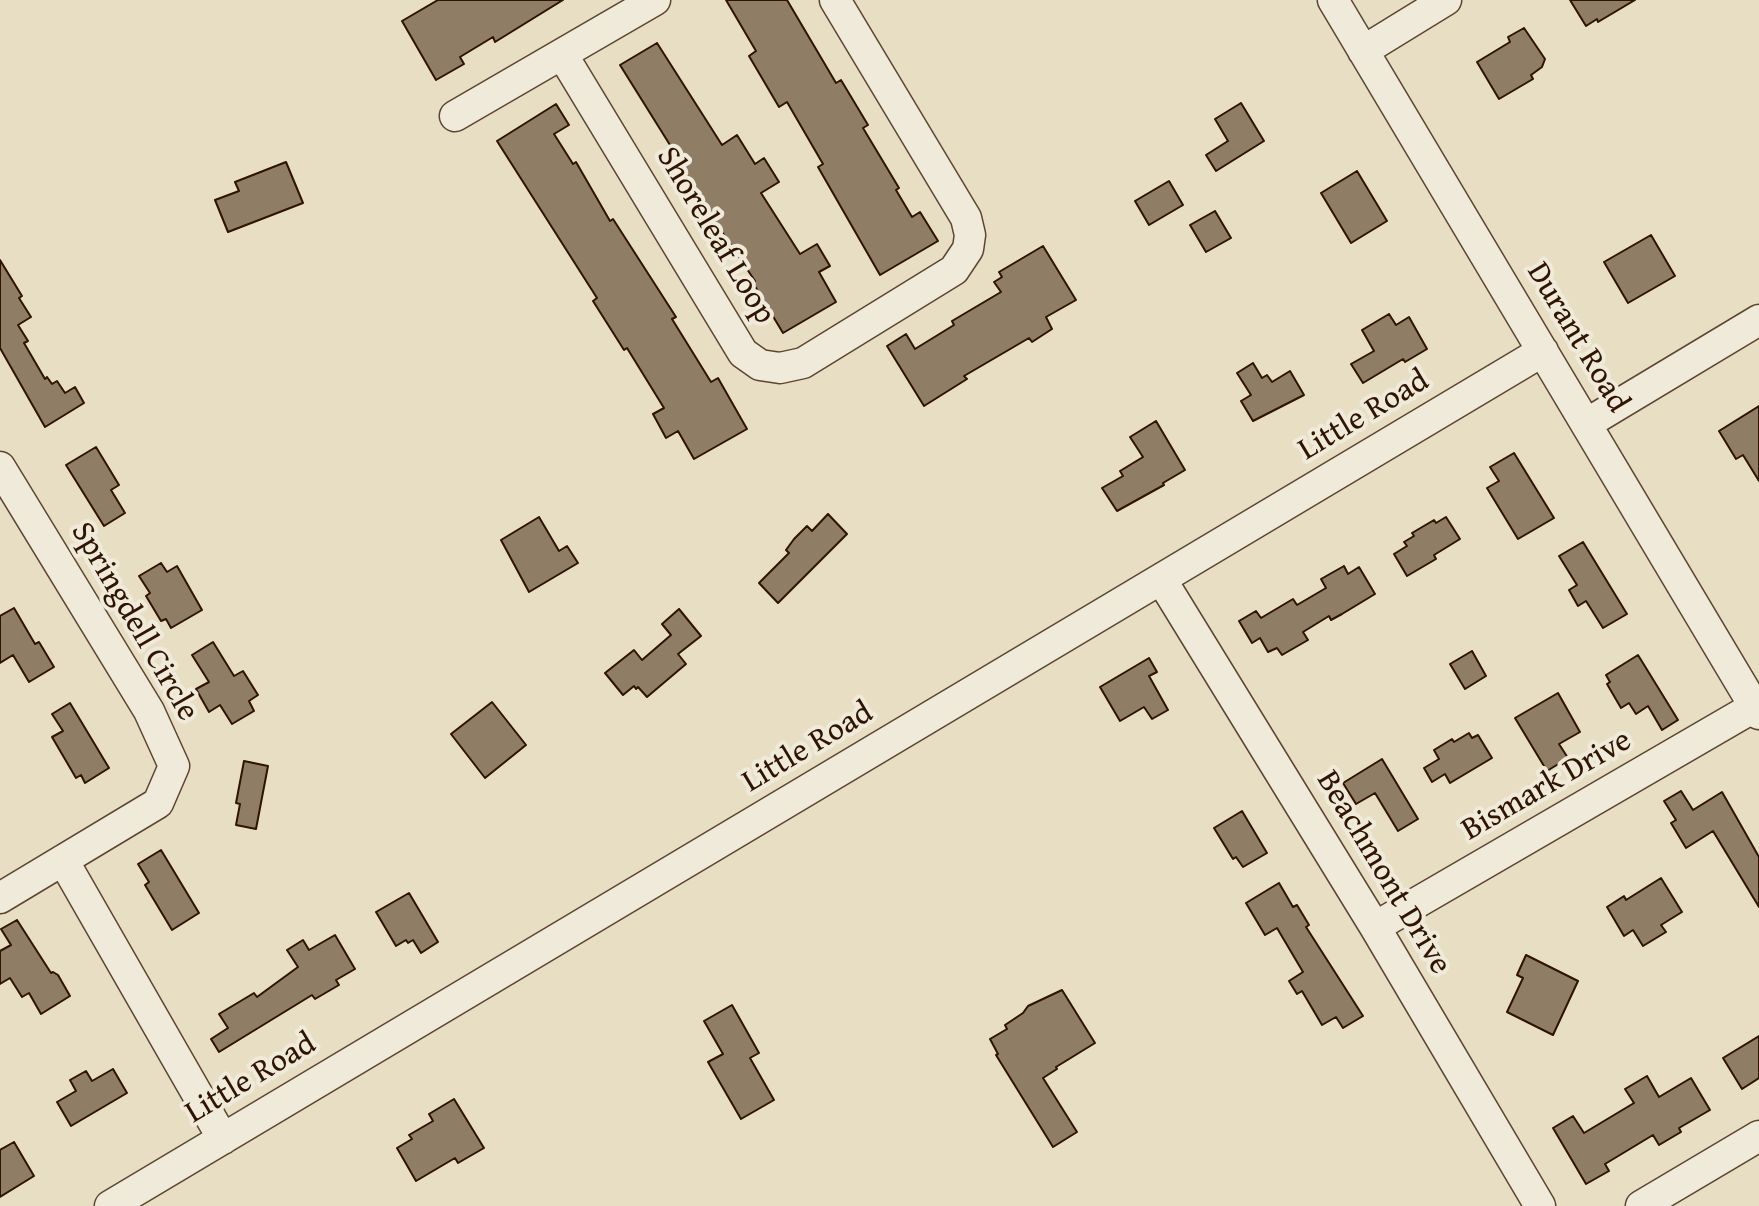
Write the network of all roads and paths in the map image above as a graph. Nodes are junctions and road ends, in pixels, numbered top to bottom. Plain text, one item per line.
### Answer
1 (655, 0) edge
2 (835, 0) edge
3 (1333, 0) edge
4 (1446, 0) edge
5 (1363, 51) junction
6 (562, 54) junction
7 (455, 116) dead end
8 (1759, 320) edge
9 (1543, 351) junction
10 (1586, 424) junction
11 (0, 467) edge
12 (1161, 579) junction
13 (1757, 710) edge
14 (63, 860) junction
15 (0, 898) edge
16 (1375, 927) junction
17 (1759, 1136) edge
18 (223, 1139) junction
19 (110, 1206) edge
20 (1540, 1206) edge
21 (1641, 1206) edge

1 - 6 street
2 - 6 street, Shoreleaf Loop
3 - 5 street, Durant Road
4 - 5 street
5 - 9 street, Durant Road
6 - 7 street
8 - 10 street
9 - 10 street, Durant Road
9 - 12 street, Little Road
10 - 13 street, Durant Road
11 - 14 street, Springdell Circle
12 - 16 street, Beachmont Drive
12 - 18 street, Little Road
13 - 16 street, Bismark Drive
14 - 15 street, Springdell Circle
14 - 18 street
16 - 20 street, Beachmont Drive
17 - 21 street
18 - 19 street, Little Road

